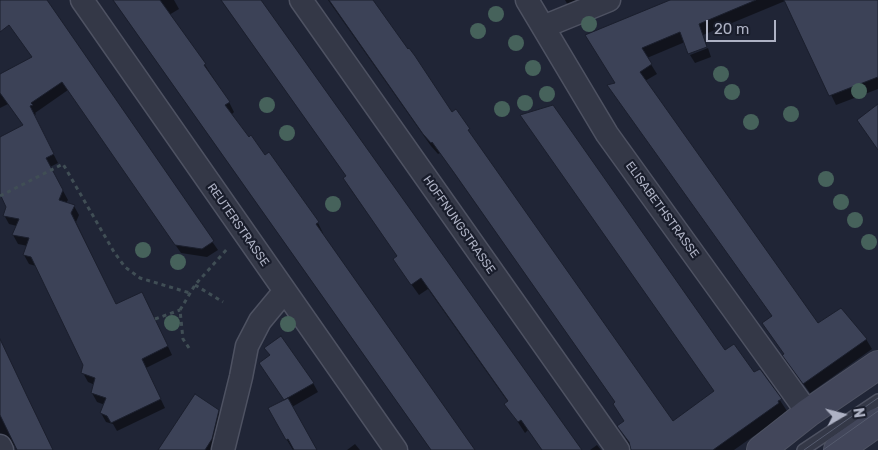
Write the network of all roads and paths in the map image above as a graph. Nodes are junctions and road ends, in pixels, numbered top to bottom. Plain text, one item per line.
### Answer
1 (82, 0) edge
2 (301, 0) edge
3 (527, 0) edge
4 (609, 0) edge
5 (543, 27) junction
6 (0, 196) edge
7 (243, 232) junction
8 (195, 285) junction
9 (284, 292) junction
10 (190, 293) junction
11 (223, 302) dead end
12 (180, 310) junction
13 (155, 319) dead end
14 (189, 348) dead end
15 (878, 365) edge
16 (878, 400) edge
17 (808, 413) junction
18 (878, 422) edge
19 (0, 446) edge
20 (2, 450) edge
21 (223, 450) edge
22 (396, 450) edge
23 (618, 450) edge
24 (761, 450) edge
25 (803, 450) edge
26 (838, 450) edge

1 - 7 street, REUTERSTRASSE
2 - 23 street, HOFFNUNGSTRASSE
3 - 5 street, ELISABETHSTRASSE
4 - 5 street
5 - 17 street, ELISABETHSTRASSE
6 - 10 path
7 - 8 path
7 - 9 street, REUTERSTRASSE
8 - 10 path
8 - 11 path
9 - 21 street
9 - 22 street, REUTERSTRASSE
10 - 12 path
12 - 13 path
12 - 14 path
15 - 17 main road
16 - 25 lane
17 - 24 main road
18 - 26 main road
19 - 20 street

